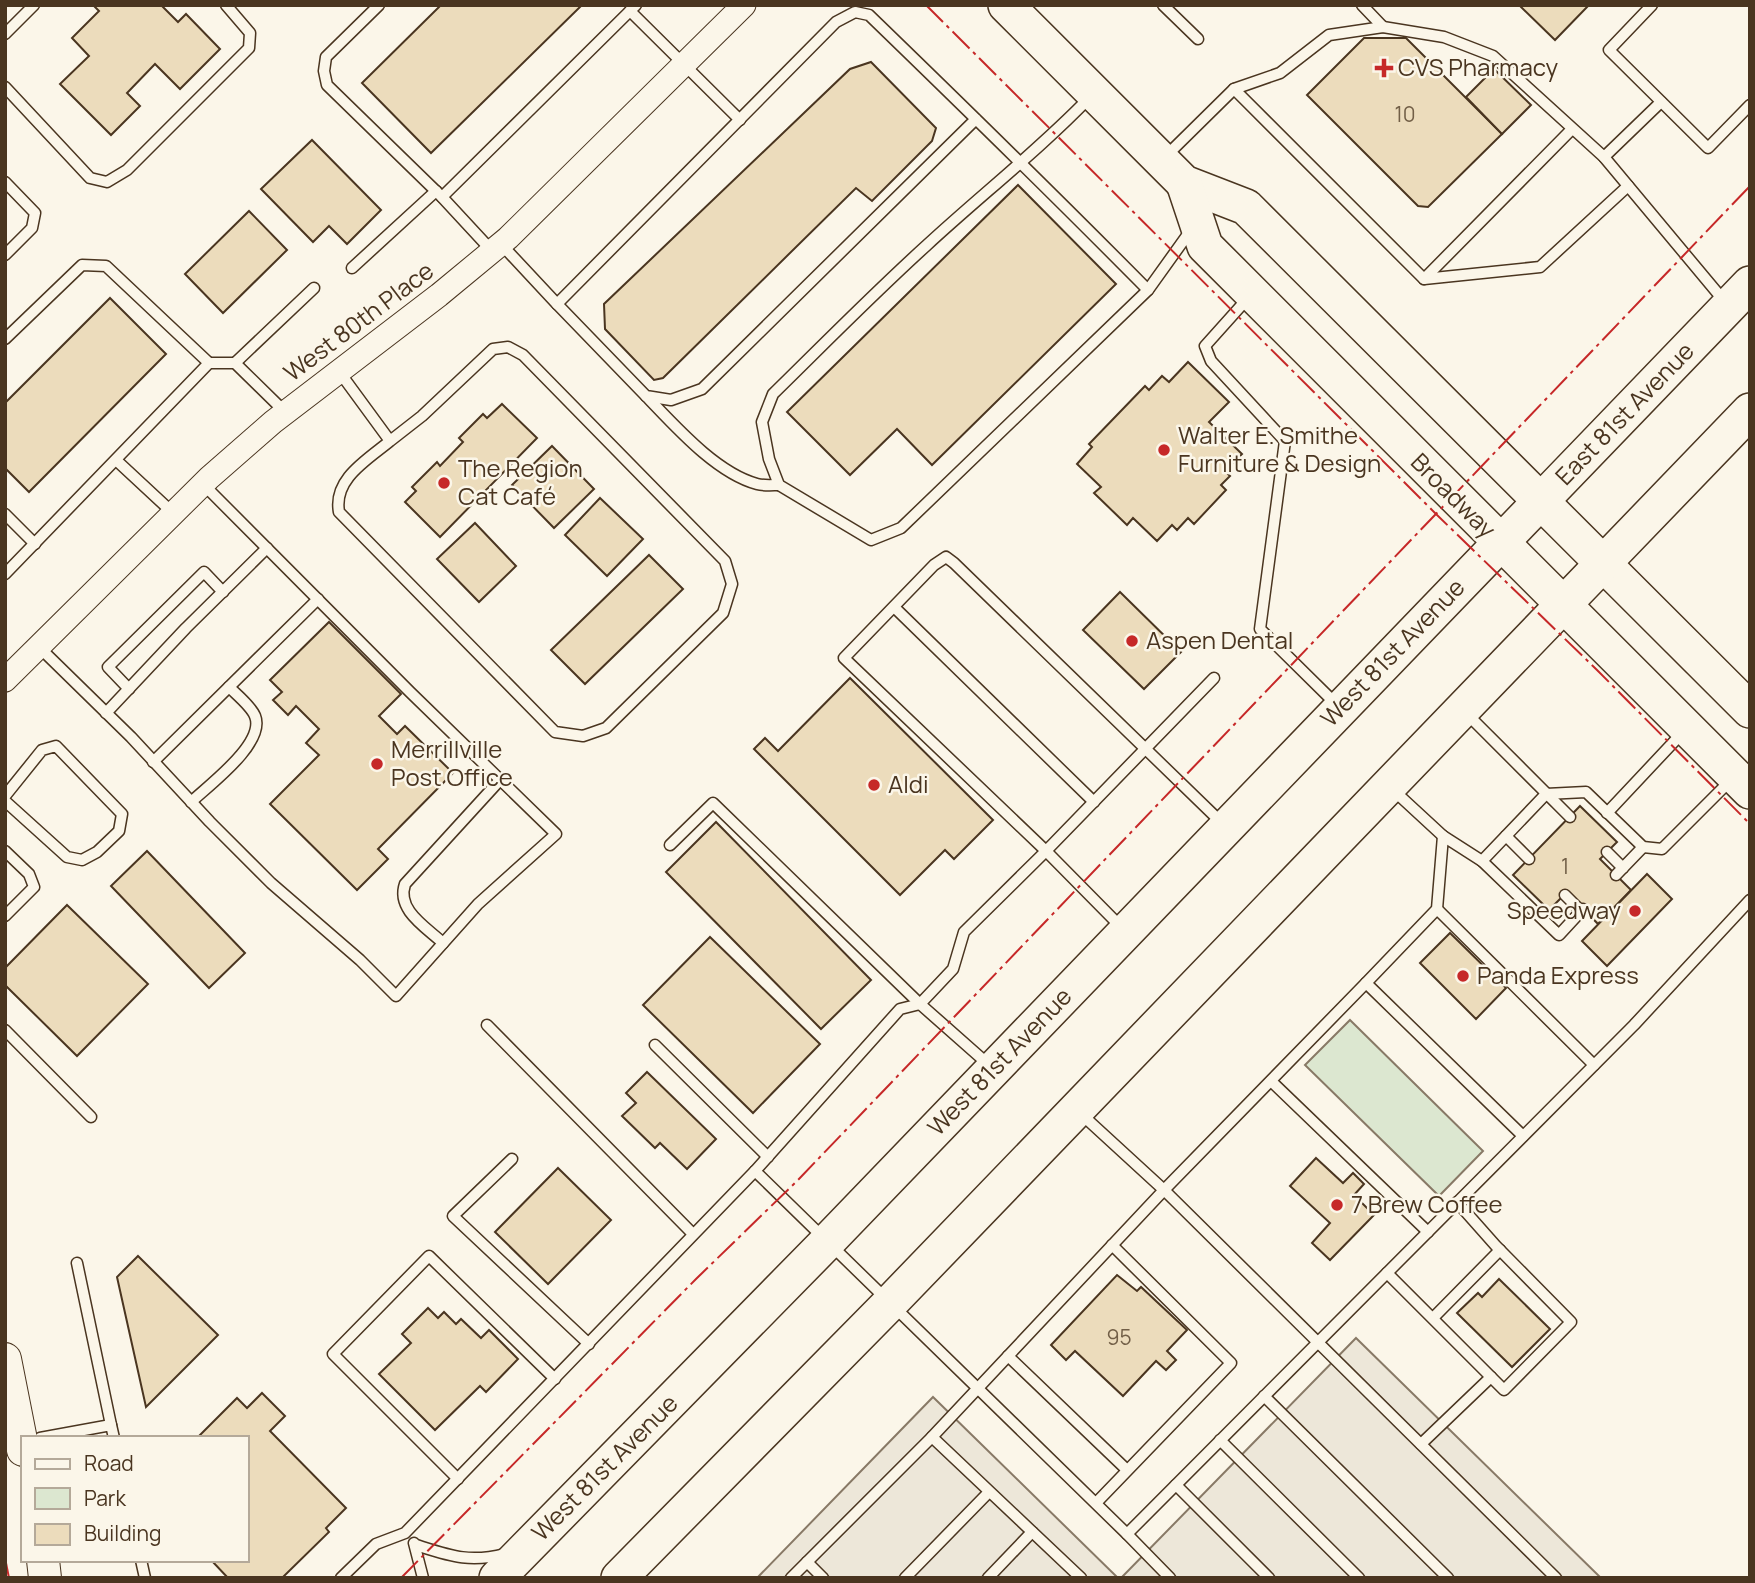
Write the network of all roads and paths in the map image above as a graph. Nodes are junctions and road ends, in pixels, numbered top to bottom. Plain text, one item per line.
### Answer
1 (34, 5) edge
2 (226, 5) edge
3 (379, 5) edge
4 (744, 5) edge
5 (1006, 5) edge
6 (1163, 5) edge
7 (1362, 5) edge
8 (1652, 5) edge
9 (633, 8) edge
10 (1383, 27) junction
11 (5, 34) edge
12 (1198, 39) dead end
13 (684, 64) junction
14 (5, 88) edge
15 (1234, 89) junction
16 (1093, 94) junction
17 (1661, 102) junction
18 (1750, 105) edge
19 (976, 118) junction
20 (740, 120) junction
21 (1573, 129) junction
22 (1604, 157) junction
23 (1020, 162) junction
24 (1172, 172) junction
25 (5, 182) edge
26 (1628, 186) junction
27 (439, 194) junction
28 (1197, 222) junction
29 (497, 248) junction
30 (5, 256) edge
31 (352, 268) dead end
32 (1424, 279) junction
33 (314, 288) dead end
34 (1147, 290) junction
35 (1252, 293) junction
36 (1739, 295) edge
37 (557, 304) junction
38 (5, 339) edge
39 (209, 363) junction
40 (236, 363) junction
41 (338, 370) junction
42 (646, 396) junction
43 (1750, 411) edge
44 (285, 412) junction
45 (390, 441) junction
46 (116, 460) junction
47 (203, 484) junction
48 (779, 485) junction
49 (1541, 501) junction
50 (173, 513) junction
51 (5, 514) edge
52 (1499, 543) junction
53 (35, 544) junction
54 (267, 548) junction
55 (1603, 564) junction
56 (5, 575) edge
57 (223, 592) junction
58 (318, 599) junction
59 (1564, 606) junction
60 (894, 607) junction
61 (39, 647) junction
62 (1214, 678) dead end
63 (5, 680) edge
64 (229, 687) junction
65 (129, 689) junction
66 (1340, 709) junction
67 (1463, 710) junction
68 (1750, 710) edge
69 (106, 713) junction
70 (1687, 728) junction
71 (1145, 750) junction
72 (153, 762) junction
73 (500, 780) junction
74 (1742, 784) edge
75 (1390, 786) junction
76 (1546, 794) junction
77 (5, 798) edge
78 (191, 802) junction
79 (1094, 802) junction
80 (1607, 813) junction
81 (1570, 817) dead end
82 (1226, 827) junction
83 (1443, 836) junction
84 (1506, 836) junction
85 (670, 845) dead end
86 (1643, 847) junction
87 (5, 851) edge
88 (1046, 851) junction
89 (1607, 852) dead end
90 (1529, 859) dead end
91 (1482, 861) junction
92 (1564, 895) dead end
93 (1750, 900) edge
94 (1437, 909) junction
95 (5, 916) edge
96 (1126, 932) junction
97 (443, 943) junction
98 (1366, 983) junction
99 (920, 1004) junction
100 (486, 1024) dead end
101 (5, 1030) edge
102 (655, 1045) dead end
103 (1594, 1065) junction
104 (993, 1069) junction
105 (1271, 1081) junction
106 (1077, 1110) junction
107 (91, 1117) dead end
108 (1523, 1136) junction
109 (768, 1157) junction
110 (512, 1158) dead end
111 (755, 1171) junction
112 (1164, 1190) junction
113 (1457, 1202) junction
114 (1428, 1232) junction
115 (692, 1234) junction
116 (827, 1242) junction
117 (1112, 1245) junction
118 (1500, 1250) junction
119 (77, 1264) dead end
120 (1387, 1273) junction
121 (891, 1302) junction
122 (1433, 1318) junction
123 (1318, 1341) junction
124 (589, 1344) junction
125 (1008, 1356) junction
126 (5, 1359) edge
127 (1491, 1377) junction
128 (555, 1379) junction
129 (978, 1388) junction
130 (1264, 1396) junction
131 (111, 1425) junction
132 (57, 1436) edge
133 (114, 1436) edge
134 (932, 1437) junction
135 (21, 1438) edge
136 (1220, 1440) junction
137 (1421, 1444) junction
138 (1127, 1470) junction
139 (458, 1479) junction
140 (1176, 1485) junction
141 (989, 1492) junction
142 (1096, 1503) junction
143 (1032, 1532) junction
144 (405, 1533) junction
145 (1127, 1534) junction
146 (416, 1545) junction
147 (525, 1549) junction
148 (807, 1562) junction
149 (1078, 1577) edge
150 (341, 1578) edge
151 (424, 1578) edge
152 (497, 1578) edge
153 (619, 1578) edge
154 (791, 1578) edge
155 (822, 1578) edge
156 (905, 1578) edge
157 (988, 1578) edge
158 (1170, 1578) edge
159 (1269, 1578) edge
160 (1359, 1578) edge
161 (1448, 1578) edge
162 (1556, 1578) edge

1 - 11 lane
2 - 14 lane
3 - 27 lane
4 - 13 street, West 80th Place
5 - 16 main road, Broadway
6 - 12 lane
7 - 10 lane
8 - 17 lane
9 - 13 lane
9 - 27 lane
10 - 15 lane
10 - 21 lane
13 - 20 lane
13 - 29 street, West 80th Place
15 - 24 lane
15 - 32 lane
16 - 23 lane
16 - 24 main road, Broadway
17 - 18 lane
17 - 22 lane
19 - 20 lane
19 - 23 lane
19 - 42 lane
20 - 37 lane
21 - 22 lane
21 - 32 lane
22 - 26 lane
23 - 34 lane
23 - 48 lane
24 - 28 main road, Broadway
24 - 49 main road, Broadway
25 - 30 lane
26 - 32 lane
26 - 36 lane
27 - 29 lane
27 - 31 lane
28 - 34 lane
28 - 35 main road, Broadway
29 - 37 lane
29 - 41 street, West 80th Place
33 - 40 lane
34 - 48 lane
35 - 52 main road, Broadway
35 - 66 lane
36 - 49 main road, East 81st Avenue
37 - 42 lane
38 - 39 lane
39 - 40 lane
39 - 46 lane
40 - 44 lane
41 - 44 street, West 80th Place
41 - 45 lane
42 - 48 lane
43 - 55 main road
44 - 47 street, West 80th Place
45 - 45 lane
46 - 50 lane
46 - 53 lane
47 - 50 street, West 80th Place
47 - 54 lane
49 - 52 main road, East 81st Avenue
49 - 55 main road, Broadway
50 - 61 street, West 80th Place
51 - 53 lane
52 - 59 main road, Broadway
52 - 66 main road, West 81st Avenue
53 - 56 lane
54 - 57 lane
54 - 58 lane
55 - 59 main road
55 - 68 main road, Broadway
57 - 65 lane
57 - 65 lane
58 - 64 lane
58 - 73 lane
59 - 67 main road
59 - 70 main road, Broadway
60 - 71 lane
60 - 79 lane
60 - 88 lane
61 - 63 street, West 80th Place
61 - 69 lane
62 - 71 lane
64 - 72 lane
64 - 78 lane
65 - 69 lane
66 - 82 main road, West 81st Avenue
67 - 75 main road
67 - 76 lane
69 - 72 lane
70 - 74 main road, Broadway
70 - 80 lane
71 - 79 lane
71 - 82 lane
72 - 78 lane
73 - 97 lane
73 - 97 lane
74 - 86 lane
75 - 83 lane
75 - 106 main road
76 - 80 lane
76 - 81 lane
76 - 84 lane
77 - 77 lane
78 - 97 lane
79 - 88 lane
80 - 86 lane
82 - 96 main road, West 81st Avenue
83 - 91 lane
83 - 94 lane
84 - 90 lane
84 - 91 lane
85 - 99 lane
86 - 89 lane
87 - 95 lane
88 - 96 lane
88 - 99 lane
91 - 92 lane
93 - 103 lane
94 - 98 lane
94 - 103 lane
96 - 104 main road, West 81st Avenue
98 - 105 lane
98 - 108 lane
99 - 104 lane
99 - 109 lane
100 - 115 lane
101 - 107 lane
102 - 109 lane
103 - 108 lane
104 - 116 main road, West 81st Avenue
105 - 112 lane
105 - 114 lane
106 - 112 lane
106 - 121 main road
108 - 113 lane
109 - 111 lane
110 - 124 lane
111 - 115 lane
111 - 116 lane
112 - 117 lane
112 - 123 lane
113 - 114 lane
113 - 118 lane
114 - 120 lane
115 - 124 lane
116 - 121 lane
116 - 147 main road, West 81st Avenue
117 - 125 lane
117 - 138 lane
118 - 122 lane
118 - 127 lane
119 - 131 lane
120 - 122 lane
120 - 123 lane
121 - 129 lane
121 - 153 main road
122 - 127 lane
123 - 130 lane
123 - 137 lane
124 - 128 lane
125 - 129 lane
125 - 138 lane
126 - 135 street
127 - 137 lane
128 - 139 lane
128 - 139 lane
129 - 134 lane
129 - 142 lane
130 - 136 lane
130 - 161 lane
131 - 132 lane
131 - 133 lane
134 - 141 lane
134 - 148 lane
136 - 140 lane
136 - 160 lane
137 - 162 lane
138 - 142 lane
139 - 144 lane
140 - 145 lane
140 - 159 lane
141 - 143 lane
141 - 156 lane
142 - 145 lane
143 - 149 lane
143 - 157 lane
144 - 146 lane
144 - 150 lane
145 - 158 lane
146 - 147 lane
146 - 151 lane
147 - 152 main road, West 81st Avenue
148 - 154 lane
148 - 155 lane

